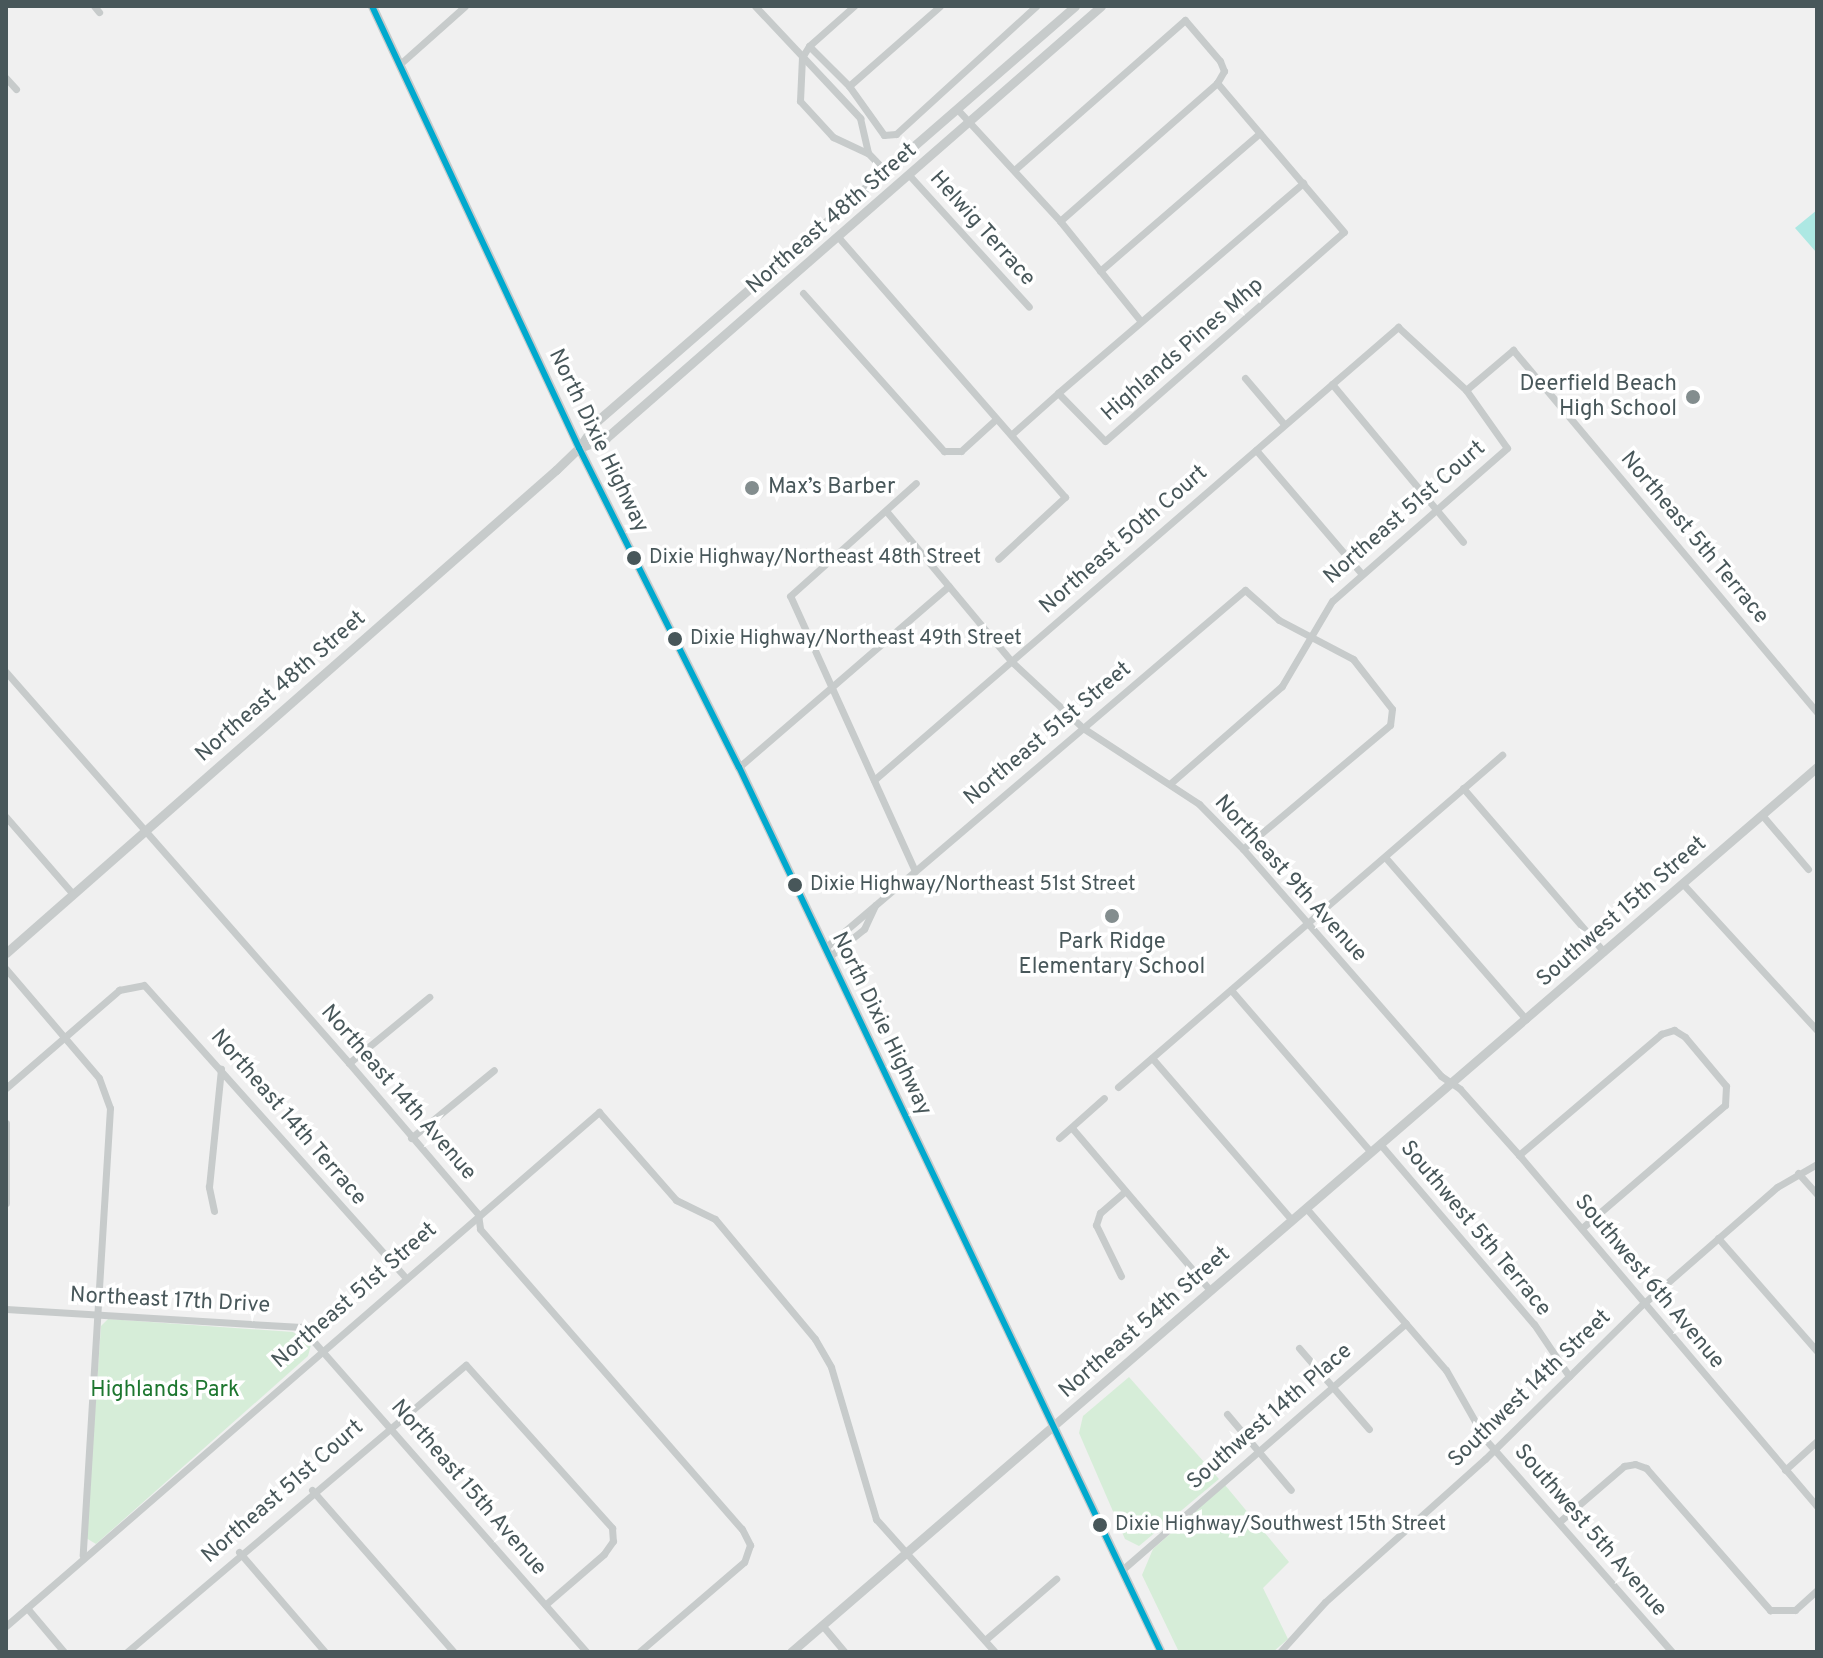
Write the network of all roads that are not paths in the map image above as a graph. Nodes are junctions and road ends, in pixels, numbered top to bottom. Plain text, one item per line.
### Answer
1 (465, 6) edge
2 (854, 6) edge
3 (940, 6) edge
4 (1036, 6) edge
5 (1075, 6) edge
6 (1101, 6) edge
7 (377, 8) edge
8 (760, 8) edge
9 (809, 46) junction
10 (802, 57) junction
11 (400, 64) junction
12 (6, 78) edge
13 (1217, 83) junction
14 (849, 86) junction
15 (16, 89) dead end
16 (958, 110) junction
17 (970, 122) junction
18 (1260, 133) junction
19 (868, 153) junction
20 (1014, 170) junction
21 (887, 173) junction
22 (909, 175) junction
23 (1303, 183) junction
24 (1060, 221) junction
25 (839, 238) junction
26 (822, 253) junction
27 (1100, 271) junction
28 (803, 293) dead end
29 (1029, 307) dead end
30 (1140, 320) junction
31 (1245, 378) dead end
32 (1332, 384) junction
33 (1466, 390) junction
34 (1058, 393) junction
35 (995, 420) junction
36 (1284, 424) junction
37 (1012, 434) junction
38 (579, 448) junction
39 (1256, 450) junction
40 (916, 483) dead end
41 (887, 512) junction
42 (1435, 512) junction
43 (1463, 542) dead end
44 (998, 559) dead end
45 (1361, 573) junction
46 (949, 586) junction
47 (1311, 636) junction
48 (1011, 661) junction
49 (6, 672) edge
50 (829, 688) junction
51 (1817, 712) edge
52 (1083, 728) junction
53 (1502, 755) dead end
54 (739, 767) junction
55 (1817, 767) edge
56 (874, 780) junction
57 (1171, 783) junction
58 (1463, 788) junction
59 (1762, 815) junction
60 (6, 817) edge
61 (145, 831) junction
62 (1243, 849) junction
63 (1385, 857) junction
64 (1808, 869) dead end
65 (915, 871) junction
66 (1683, 884) junction
67 (73, 894) junction
68 (1308, 923) junction
69 (827, 952) junction
70 (1604, 952) junction
71 (6, 953) edge
72 (6, 969) edge
73 (1231, 990) junction
74 (429, 997) dead end
75 (1526, 1019) junction
76 (1817, 1030) edge
77 (63, 1037) junction
78 (1152, 1058) junction
79 (349, 1063) junction
80 (221, 1069) junction
81 (494, 1070) dead end
82 (1451, 1084) junction
83 (1118, 1087) dead end
84 (6, 1088) edge
85 (1104, 1098) dead end
86 (6, 1123) edge
87 (1072, 1128) junction
88 (411, 1138) junction
89 (1059, 1138) dead end
90 (1380, 1144) junction
91 (1371, 1152) junction
92 (1519, 1155) junction
93 (1817, 1164) edge
94 (1798, 1173) junction
95 (1125, 1191) junction
96 (1817, 1194) edge
97 (6, 1203) edge
98 (1306, 1208) junction
99 (214, 1211) dead end
100 (478, 1214) junction
101 (1292, 1220) junction
102 (1582, 1228) junction
103 (1718, 1238) junction
104 (404, 1276) junction
105 (1121, 1276) dead end
106 (1210, 1290) junction
107 (1643, 1304) junction
108 (6, 1309) edge
109 (95, 1315) junction
110 (1406, 1323) junction
111 (1299, 1348) dead end
112 (320, 1351) junction
113 (1817, 1351) edge
114 (1569, 1376) junction
115 (1332, 1386) junction
116 (1227, 1414) dead end
117 (389, 1424) junction
118 (1053, 1426) junction
119 (1369, 1429) dead end
120 (1817, 1441) edge
121 (1495, 1449) junction
122 (1258, 1451) junction
123 (1785, 1470) junction
124 (312, 1490) junction
125 (1291, 1490) dead end
126 (1817, 1507) edge
127 (1559, 1522) junction
128 (239, 1552) junction
129 (83, 1555) junction
130 (904, 1555) junction
131 (1122, 1570) junction
132 (1056, 1579) dead end
133 (1817, 1590) edge
134 (546, 1604) junction
135 (27, 1608) junction
136 (822, 1625) junction
137 (6, 1626) edge
138 (985, 1640) junction
139 (64, 1652) edge
140 (127, 1652) edge
141 (325, 1652) edge
142 (454, 1652) edge
143 (587, 1652) edge
144 (639, 1652) edge
145 (791, 1652) edge
146 (845, 1652) edge
147 (995, 1652) edge
148 (1161, 1652) edge
149 (1280, 1652) edge
150 (1672, 1652) edge

1 - 11 street
2 - 9 street
3 - 14 street
4 - 14 street
5 - 16 main road, Northeast 48th Street
6 - 17 main road, Northeast 48th Street
7 - 11 main road, North Dixie Highway
8 - 10 street
9 - 10 street
9 - 14 street
10 - 19 street
10 - 19 street
11 - 38 main road, North Dixie Highway
12 - 15 street
13 - 18 street
13 - 20 street
13 - 24 street
16 - 17 street
16 - 21 main road, Northeast 48th Street
17 - 20 street
17 - 22 main road, Northeast 48th Street
18 - 23 street
18 - 27 street
19 - 21 street
20 - 24 street
21 - 26 main road
21 - 38 main road, Northeast 48th Street
22 - 25 main road, Northeast 48th Street
22 - 29 street, Helwig Terrace
23 - 30 street
23 - 34 street, Highlands Pines Mhp
24 - 27 street
25 - 26 main road, Northeast 48th Street
25 - 35 street
26 - 38 main road, Northeast 48th Street
27 - 30 street
28 - 35 street
30 - 34 street
31 - 36 street
32 - 33 street, Northeast 50th Court
32 - 36 street, Northeast 50th Court
32 - 42 street
33 - 42 street, Northeast 51st Court
33 - 51 street, Northeast 5th Terrace
34 - 37 street
35 - 37 street
36 - 39 street, Northeast 50th Court
37 - 44 street
38 - 54 main road, North Dixie Highway
38 - 61 main road, Northeast 48th Street
39 - 45 street
39 - 48 street, Northeast 50th Court
40 - 41 street
41 - 46 street, Northeast 9th Avenue
41 - 50 street
42 - 43 street
42 - 45 street, Northeast 51st Court
45 - 47 street, Northeast 51st Court
46 - 48 street, Northeast 9th Avenue
46 - 50 street
47 - 52 street, Northeast 51st Street
47 - 57 street, Northeast 51st Court
47 - 62 street
48 - 52 street, Northeast 9th Avenue
48 - 56 street, Northeast 50th Court
49 - 61 street, Northeast 14th Avenue
50 - 54 street
50 - 56 street
52 - 57 street, Northeast 9th Avenue
52 - 65 street, Northeast 51st Street
53 - 58 street
54 - 69 main road, North Dixie Highway
55 - 59 main road, Southwest 15th Street
56 - 65 street
57 - 62 street, Northeast 9th Avenue
58 - 63 street
58 - 70 street
59 - 64 street
59 - 66 main road, Southwest 15th Street
60 - 67 street
61 - 67 main road, Northeast 48th Street
61 - 79 street, Northeast 14th Avenue
62 - 68 street, Northeast 9th Avenue
63 - 68 street
63 - 75 street
65 - 69 street, Northeast 51st Street
66 - 70 main road, Southwest 15th Street
66 - 76 street
67 - 71 main road, Northeast 48th Street
68 - 73 street
68 - 82 street, Northeast 9th Avenue
69 - 118 main road, North Dixie Highway
70 - 75 main road, Southwest 15th Street
72 - 77 street
73 - 78 street
73 - 91 street
74 - 79 street
75 - 82 main road, Southwest 15th Street
77 - 80 street, Northeast 14th Terrace
77 - 84 street
77 - 109 street
78 - 83 street
78 - 101 street
79 - 88 street, Northeast 14th Avenue
80 - 99 street
80 - 104 street, Northeast 14th Terrace
81 - 88 street
82 - 90 main road, Northeast 54th Street
82 - 92 street, Southwest 6th Avenue
85 - 87 street
86 - 97 street
87 - 89 street
87 - 95 street
88 - 100 street, Northeast 14th Avenue
90 - 91 main road, Northeast 54th Street
90 - 114 street, Southwest 5th Terrace
91 - 98 main road, Northeast 54th Street
92 - 102 street, Southwest 6th Avenue
92 - 102 street
93 - 94 street, Southwest 14th Street
94 - 96 street
94 - 103 street, Southwest 14th Street
95 - 105 street
95 - 106 street
98 - 101 main road, Northeast 54th Street
98 - 110 street, Southwest 5th Avenue
100 - 104 street, Northeast 51st Street
100 - 130 street, Northeast 51st Street
100 - 144 street, Northeast 14th Avenue
101 - 106 main road, Northeast 54th Street
102 - 107 street, Southwest 6th Avenue
103 - 107 street, Southwest 14th Street
103 - 113 street
104 - 112 street, Northeast 51st Street
106 - 118 main road, Northeast 54th Street
107 - 114 street, Southwest 14th Street
107 - 123 street, Southwest 6th Avenue
108 - 109 street, Northeast 17th Drive
109 - 112 street, Northeast 17th Drive
109 - 129 street
110 - 115 street, Southwest 14th Place
110 - 121 street, Southwest 5th Avenue
111 - 115 street
112 - 117 street, Northeast 15th Avenue
112 - 129 street, Northeast 51st Street
114 - 121 street, Southwest 14th Street
115 - 119 street
115 - 122 street, Southwest 14th Place
116 - 122 street
117 - 124 street, Northeast 51st Court
117 - 134 street, Northeast 15th Avenue
117 - 134 street, Northeast 51st Court
118 - 130 main road, Northeast 54th Street
118 - 131 main road, North Dixie Highway
120 - 123 street
121 - 127 street, Southwest 5th Avenue
121 - 149 street, Southwest 14th Street
122 - 125 street
122 - 131 street, Southwest 14th Place
123 - 126 street, Southwest 6th Avenue
124 - 128 street, Northeast 51st Court
124 - 142 street
127 - 133 street
127 - 150 street, Southwest 5th Avenue
128 - 140 street, Northeast 51st Court
128 - 141 street
129 - 135 street, Northeast 51st Street
130 - 136 main road, Northeast 54th Street
130 - 138 street
131 - 148 main road, North Dixie Highway
132 - 138 street
134 - 143 street, Northeast 15th Avenue
135 - 137 street, Northeast 51st Street
135 - 139 street
136 - 145 main road, Northeast 54th Street
136 - 146 street
138 - 147 street

